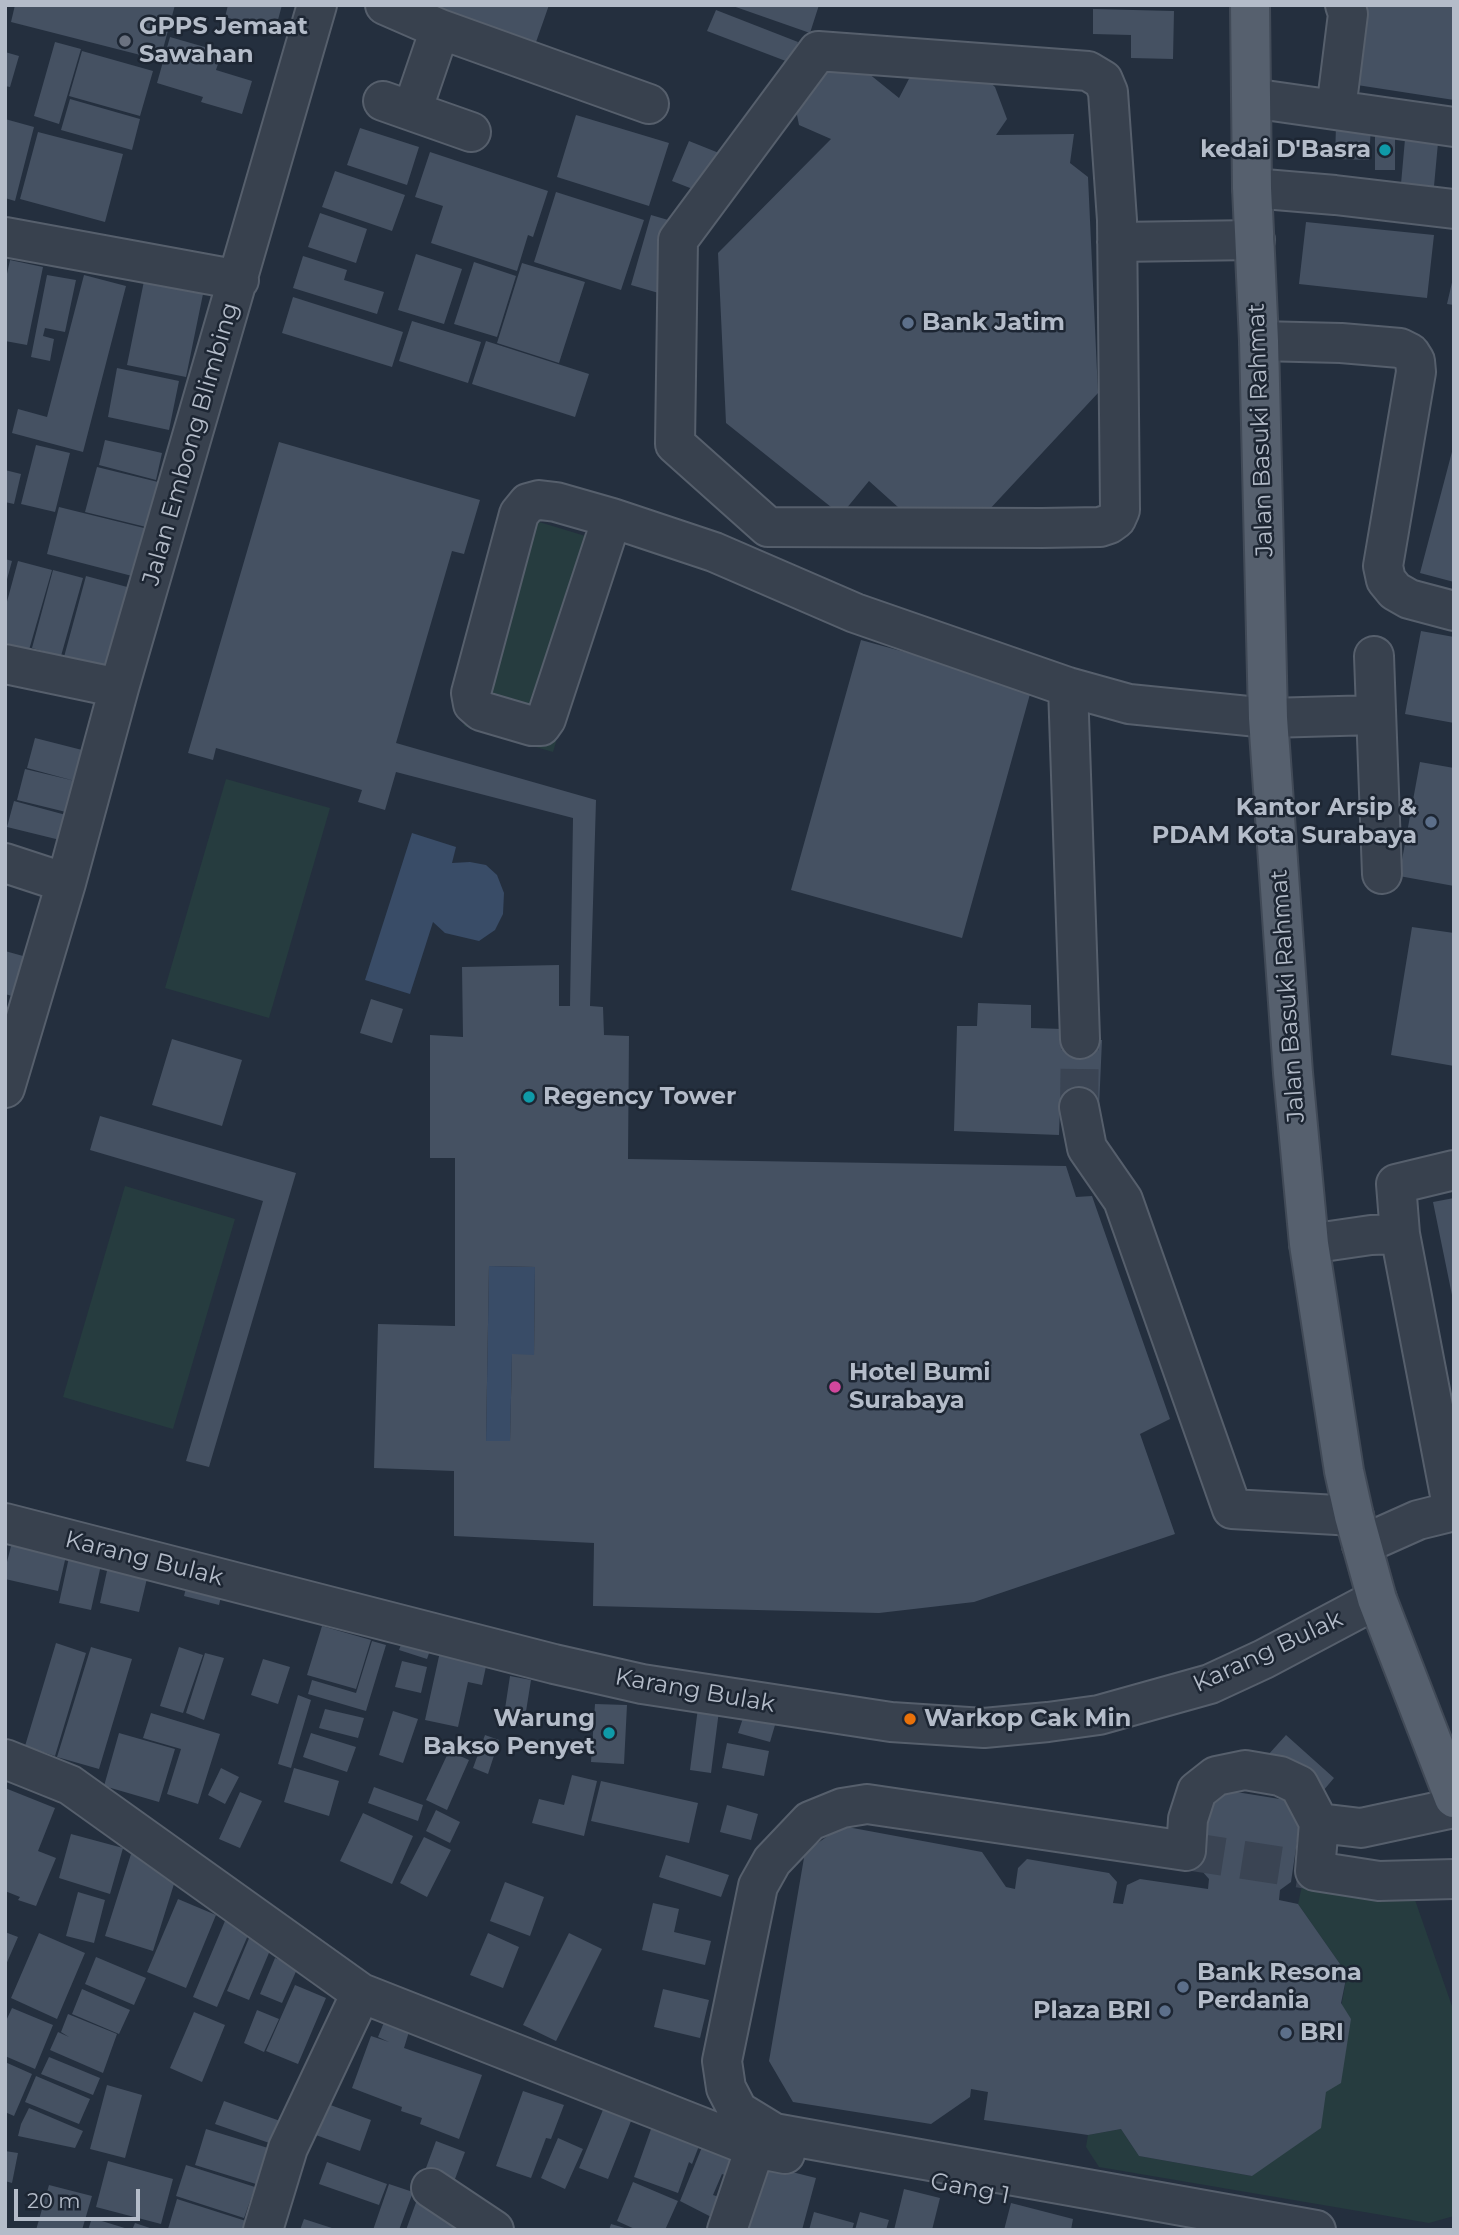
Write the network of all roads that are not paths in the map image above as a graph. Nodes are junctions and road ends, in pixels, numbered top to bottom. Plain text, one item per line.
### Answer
1 (317, 5) edge
2 (385, 5) edge
3 (1250, 5) edge
4 (1345, 5) edge
5 (440, 29) junction
6 (1251, 98) junction
7 (649, 104) dead end
8 (1336, 110) junction
9 (1454, 127) edge
10 (471, 132) dead end
11 (1454, 209) edge
12 (1254, 215) junction
13 (1117, 231) junction
14 (5, 237) edge
15 (239, 280) junction
16 (1259, 341) junction
17 (612, 518) junction
18 (1454, 611) edge
19 (1374, 656) dead end
20 (5, 664) edge
21 (1068, 687) junction
22 (119, 688) junction
23 (1375, 715) junction
24 (1268, 718) junction
25 (5, 863) edge
26 (1382, 874) dead end
27 (66, 883) junction
28 (1080, 1040) tunnel mouth
29 (5, 1088) edge
30 (1079, 1107) tunnel mouth
31 (1454, 1170) edge
32 (1400, 1234) junction
33 (1309, 1244) junction
34 (1453, 1511) edge
35 (5, 1523) edge
36 (1358, 1531) junction
37 (1377, 1599) junction
38 (5, 1759) edge
39 (1454, 1798) edge
40 (1454, 1808) edge
41 (1320, 1824) junction
42 (1454, 1879) edge
43 (361, 1993) junction
44 (755, 2148) junction
45 (431, 2188) dead end
46 (263, 2230) edge
47 (494, 2230) edge
48 (727, 2230) edge
49 (1186, 2230) edge
50 (1316, 2230) edge

1 - 15 street, Jalan Embong Blimbing
2 - 5 street
3 - 6 main road, Jalan Basuki Rahmat
4 - 8 street
5 - 7 street
5 - 10 street
6 - 8 street
6 - 12 main road, Jalan Basuki Rahmat
8 - 9 street
11 - 12 street
12 - 13 street
12 - 16 main road, Jalan Basuki Rahmat
13 - 13 street
14 - 15 street
15 - 22 street, Jalan Embong Blimbing
16 - 18 street
16 - 24 main road, Jalan Basuki Rahmat
17 - 17 street
17 - 21 street
19 - 23 street
20 - 22 street
21 - 24 street
21 - 28 street
22 - 27 street, Jalan Embong Blimbing
23 - 24 street
23 - 26 street
24 - 33 main road, Jalan Basuki Rahmat
25 - 27 street
27 - 29 street, Jalan Embong Blimbing
30 - 36 street
31 - 32 street
32 - 33 street
32 - 34 street
33 - 36 main road, Jalan Basuki Rahmat
34 - 36 street
35 - 37 street, Karang Bulak
36 - 37 main road, Jalan Basuki Rahmat
37 - 39 main road, Jalan Basuki Rahmat
38 - 43 street, Gang 1
40 - 41 street
41 - 42 street
41 - 50 street
43 - 44 street, Gang 1
43 - 46 street
44 - 48 street
44 - 49 street, Gang 1
45 - 47 street

